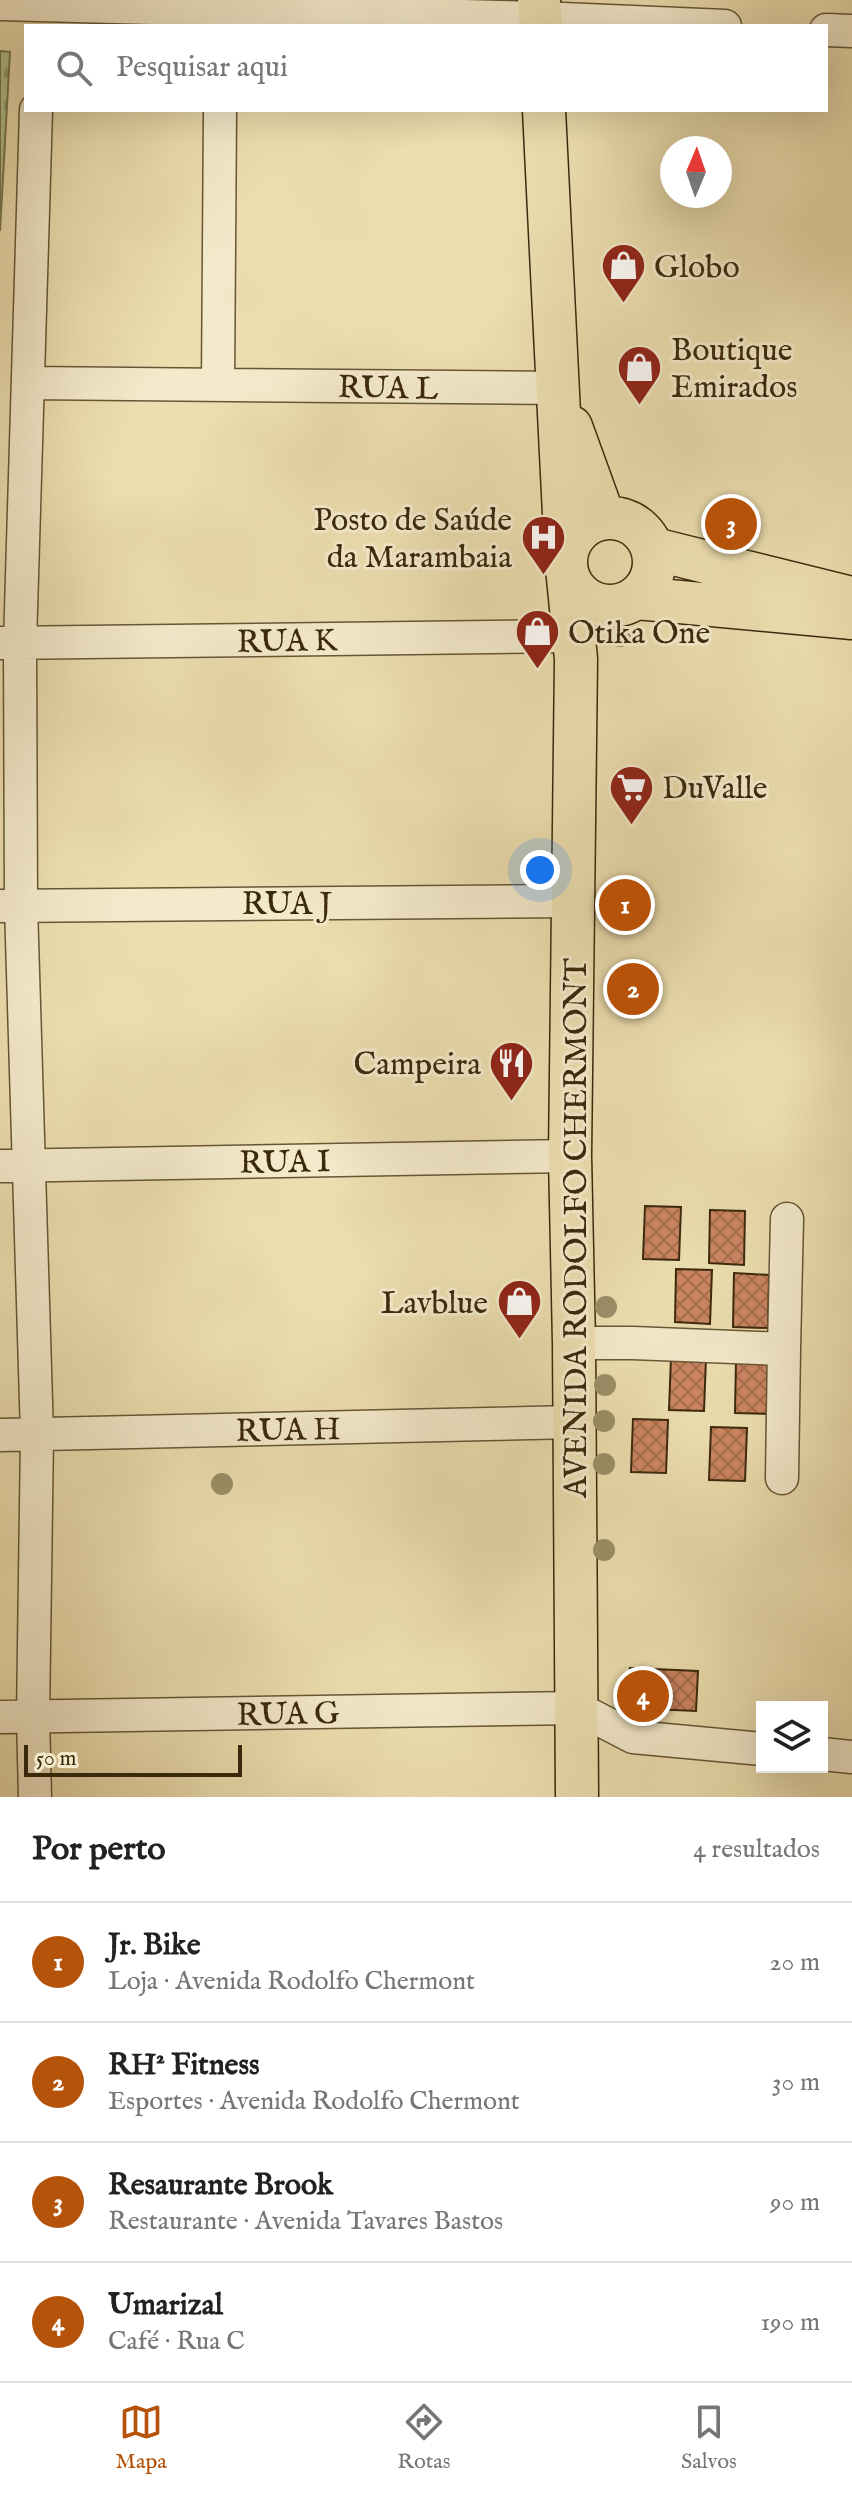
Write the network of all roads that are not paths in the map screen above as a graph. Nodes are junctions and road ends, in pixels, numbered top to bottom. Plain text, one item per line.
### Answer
1 (0, 4) edge
2 (540, 15) edge
3 (38, 16) edge
4 (220, 19) edge
5 (691, 24) edge
6 (828, 30) edge
7 (852, 31) edge
8 (36, 112) edge
9 (220, 112) edge
10 (544, 112) edge
11 (29, 383) junction
12 (218, 385) junction
13 (557, 388) junction
14 (604, 518) junction
15 (654, 549) junction
16 (567, 566) junction
17 (852, 598) edge
18 (631, 601) junction
19 (852, 618) edge
20 (10, 643) edge
21 (575, 648) junction
22 (574, 901) junction
23 (10, 906) edge
24 (570, 1156) junction
25 (15, 1166) edge
26 (787, 1219) dead end
27 (574, 1343) junction
28 (784, 1349) junction
29 (575, 1422) junction
30 (0, 1435) edge
31 (37, 1435) junction
32 (782, 1478) dead end
33 (577, 1708) junction
34 (0, 1717) edge
35 (33, 1717) junction
36 (756, 1748) edge
37 (828, 1755) edge
38 (852, 1757) edge
39 (35, 1797) edge
40 (577, 1797) edge

1 - 3 street
2 - 4 street
2 - 5 street
3 - 4 street
6 - 7 street
8 - 11 street
9 - 12 street
10 - 13 main road, AVENIDA RODOLFO CHERMONT
11 - 12 street, RUA L
11 - 20 street
12 - 13 street, RUA L
13 - 14 main road, AVENIDA RODOLFO CHERMONT
13 - 16 main road, AVENIDA RODOLFO CHERMONT
14 - 15 main road
14 - 16 main road
15 - 17 main road
15 - 18 main road
16 - 18 main road
16 - 21 main road, AVENIDA RODOLFO CHERMONT
18 - 19 main road
18 - 21 main road
20 - 21 street, RUA K
20 - 23 street
21 - 22 main road, AVENIDA RODOLFO CHERMONT
22 - 23 street, RUA J
22 - 24 main road, AVENIDA RODOLFO CHERMONT
23 - 25 street
24 - 25 street, RUA I
24 - 27 main road, AVENIDA RODOLFO CHERMONT
25 - 31 street
26 - 28 street
27 - 28 street
27 - 29 main road, AVENIDA RODOLFO CHERMONT
28 - 32 street
29 - 31 street, RUA H
29 - 33 main road, AVENIDA RODOLFO CHERMONT
30 - 31 street, RUA H
31 - 35 street
33 - 35 street, RUA G
33 - 36 street
33 - 40 main road, AVENIDA RODOLFO CHERMONT
34 - 35 street, RUA G
35 - 39 street
37 - 38 street

